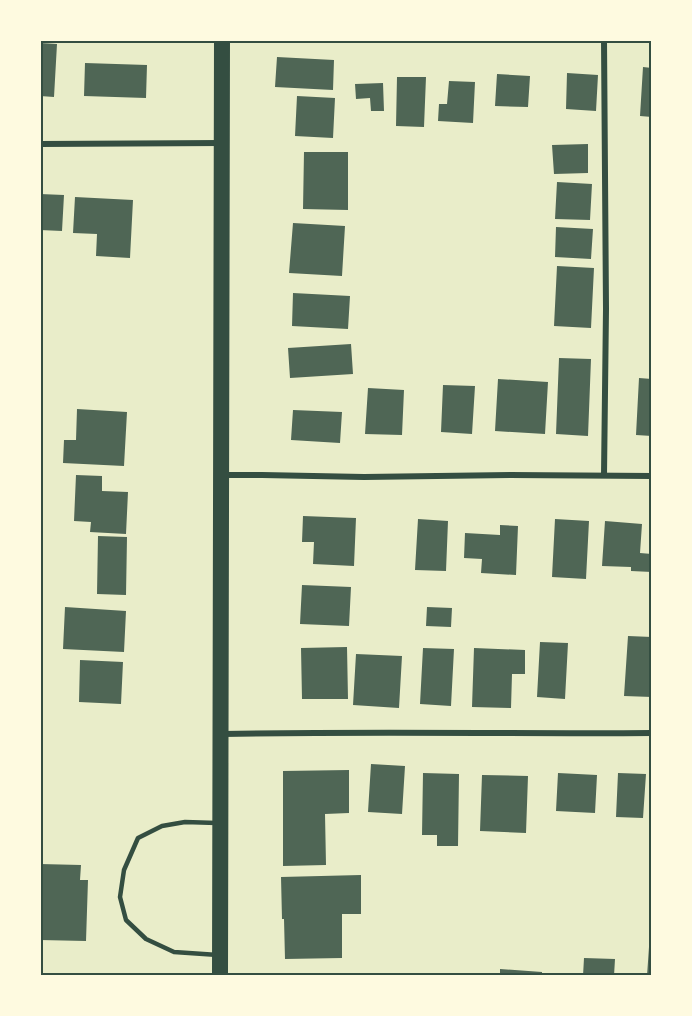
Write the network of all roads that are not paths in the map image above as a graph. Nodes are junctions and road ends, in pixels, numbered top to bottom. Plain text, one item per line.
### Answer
1 (222, 40) edge
2 (604, 40) edge
3 (222, 143) junction
4 (40, 144) edge
5 (222, 475) junction
6 (604, 475) junction
7 (651, 476) edge
8 (651, 733) edge
9 (221, 734) junction
10 (221, 823) junction
11 (220, 956) junction
12 (220, 975) edge

1 - 3 highway
2 - 6 street
3 - 4 street
3 - 5 highway
5 - 6 street
5 - 9 highway
6 - 7 street
8 - 9 street
9 - 10 highway
10 - 11 highway
10 - 11 lane
11 - 12 highway

